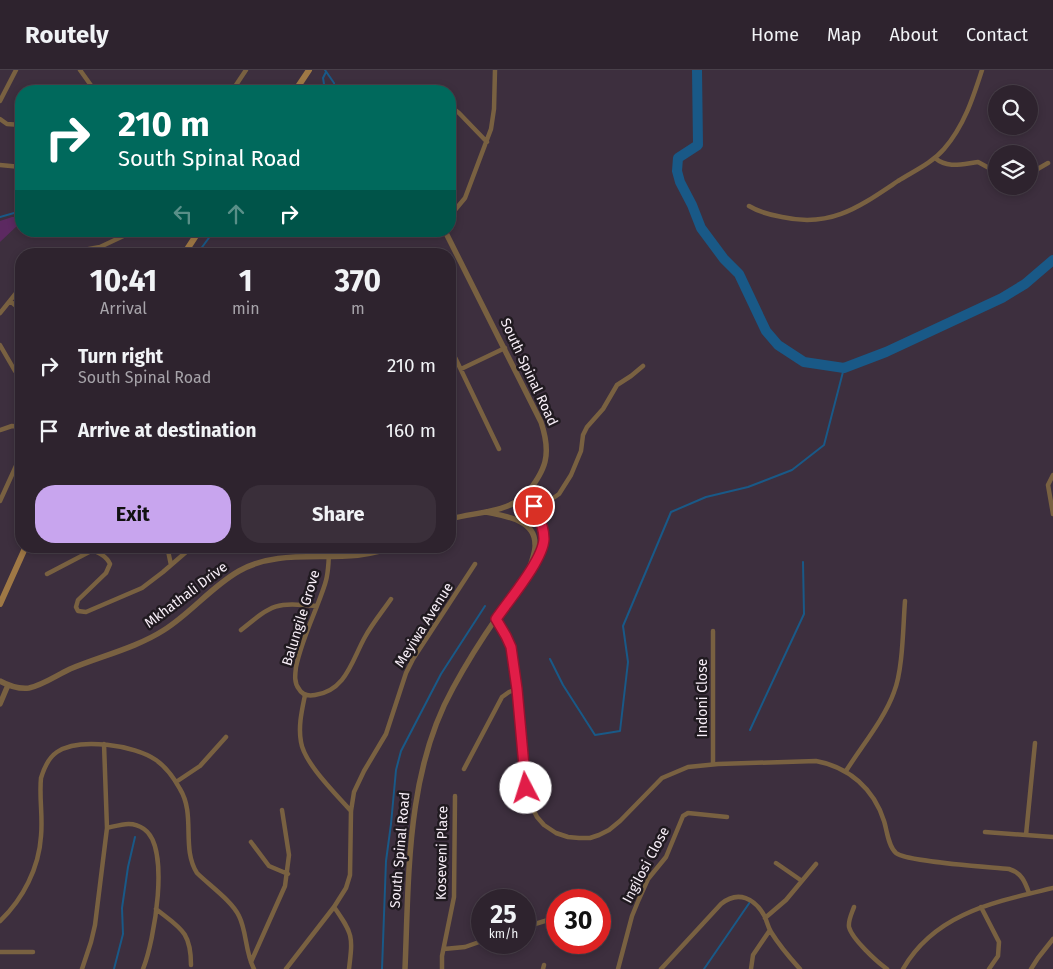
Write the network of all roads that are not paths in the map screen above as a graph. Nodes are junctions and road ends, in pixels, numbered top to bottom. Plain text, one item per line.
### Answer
1 (16, 70) edge
2 (80, 70) edge
3 (246, 70) edge
4 (309, 70) edge
5 (495, 70) edge
6 (982, 70) edge
7 (91, 85) edge
8 (236, 85) edge
9 (299, 85) edge
10 (0, 101) edge
11 (456, 111) edge
12 (0, 119) edge
13 (15, 125) edge
14 (487, 142) junction
15 (935, 158) junction
16 (1048, 163) dead end
17 (0, 165) edge
18 (15, 166) edge
19 (988, 167) edge
20 (1038, 169) edge
21 (749, 206) dead end
22 (456, 209) edge
23 (121, 237) edge
24 (194, 237) edge
25 (95, 248) edge
26 (188, 248) edge
27 (456, 252) edge
28 (15, 295) edge
29 (10, 301) junction
30 (15, 305) edge
31 (0, 313) edge
32 (0, 345) edge
33 (505, 348) junction
34 (456, 359) edge
35 (643, 366) dead end
36 (461, 369) junction
37 (14, 371) dead end
38 (15, 427) edge
39 (0, 430) edge
40 (500, 449) dead end
41 (15, 468) edge
42 (1053, 475) edge
43 (526, 496) junction
44 (0, 501) edge
45 (536, 510) junction
46 (486, 512) junction
47 (1053, 514) edge
48 (456, 518) edge
49 (23, 553) edge
50 (87, 553) edge
51 (98, 553) edge
52 (168, 553) edge
53 (185, 553) edge
54 (329, 553) edge
55 (368, 553) edge
56 (329, 558) junction
57 (475, 564) dead end
58 (171, 565) junction
59 (529, 572) junction
60 (48, 574) dead end
61 (391, 599) dead end
62 (905, 601) dead end
63 (0, 604) edge
64 (317, 606) junction
65 (496, 619) junction
66 (241, 630) dead end
67 (713, 631) dead end
68 (0, 681) edge
69 (8, 685) junction
70 (517, 689) junction
71 (305, 695) junction
72 (0, 704) edge
73 (226, 737) dead end
74 (1035, 742) dead end
75 (104, 744) junction
76 (713, 764) junction
77 (464, 769) dead end
78 (846, 771) junction
79 (176, 782) junction
80 (455, 796) dead end
81 (282, 810) dead end
82 (351, 811) junction
83 (727, 818) dead end
84 (107, 828) junction
85 (985, 832) dead end
86 (1026, 834) junction
87 (1053, 837) edge
88 (251, 842) dead end
89 (776, 863) dead end
90 (816, 864) dead end
91 (288, 874) junction
92 (802, 881) junction
93 (1053, 888) edge
94 (1029, 893) junction
95 (334, 907) junction
96 (854, 907) dead end
97 (981, 907) junction
98 (156, 910) junction
99 (765, 918) junction
100 (0, 921) edge
101 (770, 930) junction
102 (1053, 939) edge
103 (471, 945) edge
104 (444, 949) junction
105 (0, 952) edge
106 (33, 952) dead end
107 (251, 962) junction
108 (191, 965) dead end
109 (82, 969) edge
110 (143, 969) edge
111 (254, 969) edge
112 (286, 969) edge
113 (349, 969) edge
114 (405, 969) edge
115 (442, 969) edge
116 (618, 969) edge
117 (661, 969) edge
118 (751, 969) edge
119 (800, 969) edge
120 (887, 969) edge
121 (903, 969) edge
122 (989, 969) edge
123 (1032, 969) edge

1 - 10 street
2 - 7 street
3 - 8 street
4 - 9 main road
5 - 14 street
6 - 15 street
11 - 14 street
12 - 13 street
14 - 22 street
15 - 19 street
15 - 21 street
16 - 20 street
17 - 18 street
23 - 25 street
24 - 26 main road
27 - 33 street, South Spinal Road
28 - 29 street
29 - 30 street
29 - 31 street
32 - 37 street
33 - 36 street
33 - 43 street, South Spinal Road
34 - 36 street
35 - 45 street
36 - 40 street
38 - 39 street
41 - 44 street
42 - 47 street
43 - 45 street, South Spinal Road
43 - 46 street
45 - 59 street, South Spinal Road
46 - 48 street
46 - 59 street
49 - 63 main road
50 - 60 street
51 - 58 street
52 - 58 street
53 - 58 street
54 - 56 street, Balungile Grove
55 - 56 street, Mkhathali Drive
56 - 64 street, Balungile Grove
56 - 69 street, Mkhathali Drive
57 - 82 street, Meyiwa Avenue
59 - 65 street, South Spinal Road
61 - 71 street
62 - 78 street
64 - 66 street
64 - 71 street, Balungile Grove
65 - 70 street
65 - 114 street, South Spinal Road
67 - 76 street, Indoni Close
68 - 69 street, Mkhathali Drive
69 - 72 street
70 - 76 street
70 - 77 street
71 - 82 street
73 - 79 street
74 - 86 street
75 - 79 street
75 - 84 street
75 - 100 street
76 - 78 street
78 - 94 street
79 - 107 street
80 - 104 street, Koseveni Place
81 - 91 street
82 - 95 street, Meyiwa Avenue
83 - 116 street, Ingilosi Close
84 - 98 street
84 - 109 street
85 - 86 street
86 - 87 street
88 - 91 street
89 - 92 street
90 - 92 street
91 - 107 street
92 - 99 street
93 - 94 street
94 - 97 street
95 - 112 street, Meyiwa Avenue
95 - 113 street
96 - 120 street
97 - 121 street
97 - 122 street
98 - 108 street
98 - 110 street
99 - 101 street
99 - 117 street
101 - 118 street
101 - 119 street
102 - 123 street
103 - 104 street
104 - 115 street, Koseveni Place
105 - 106 street
107 - 111 street

